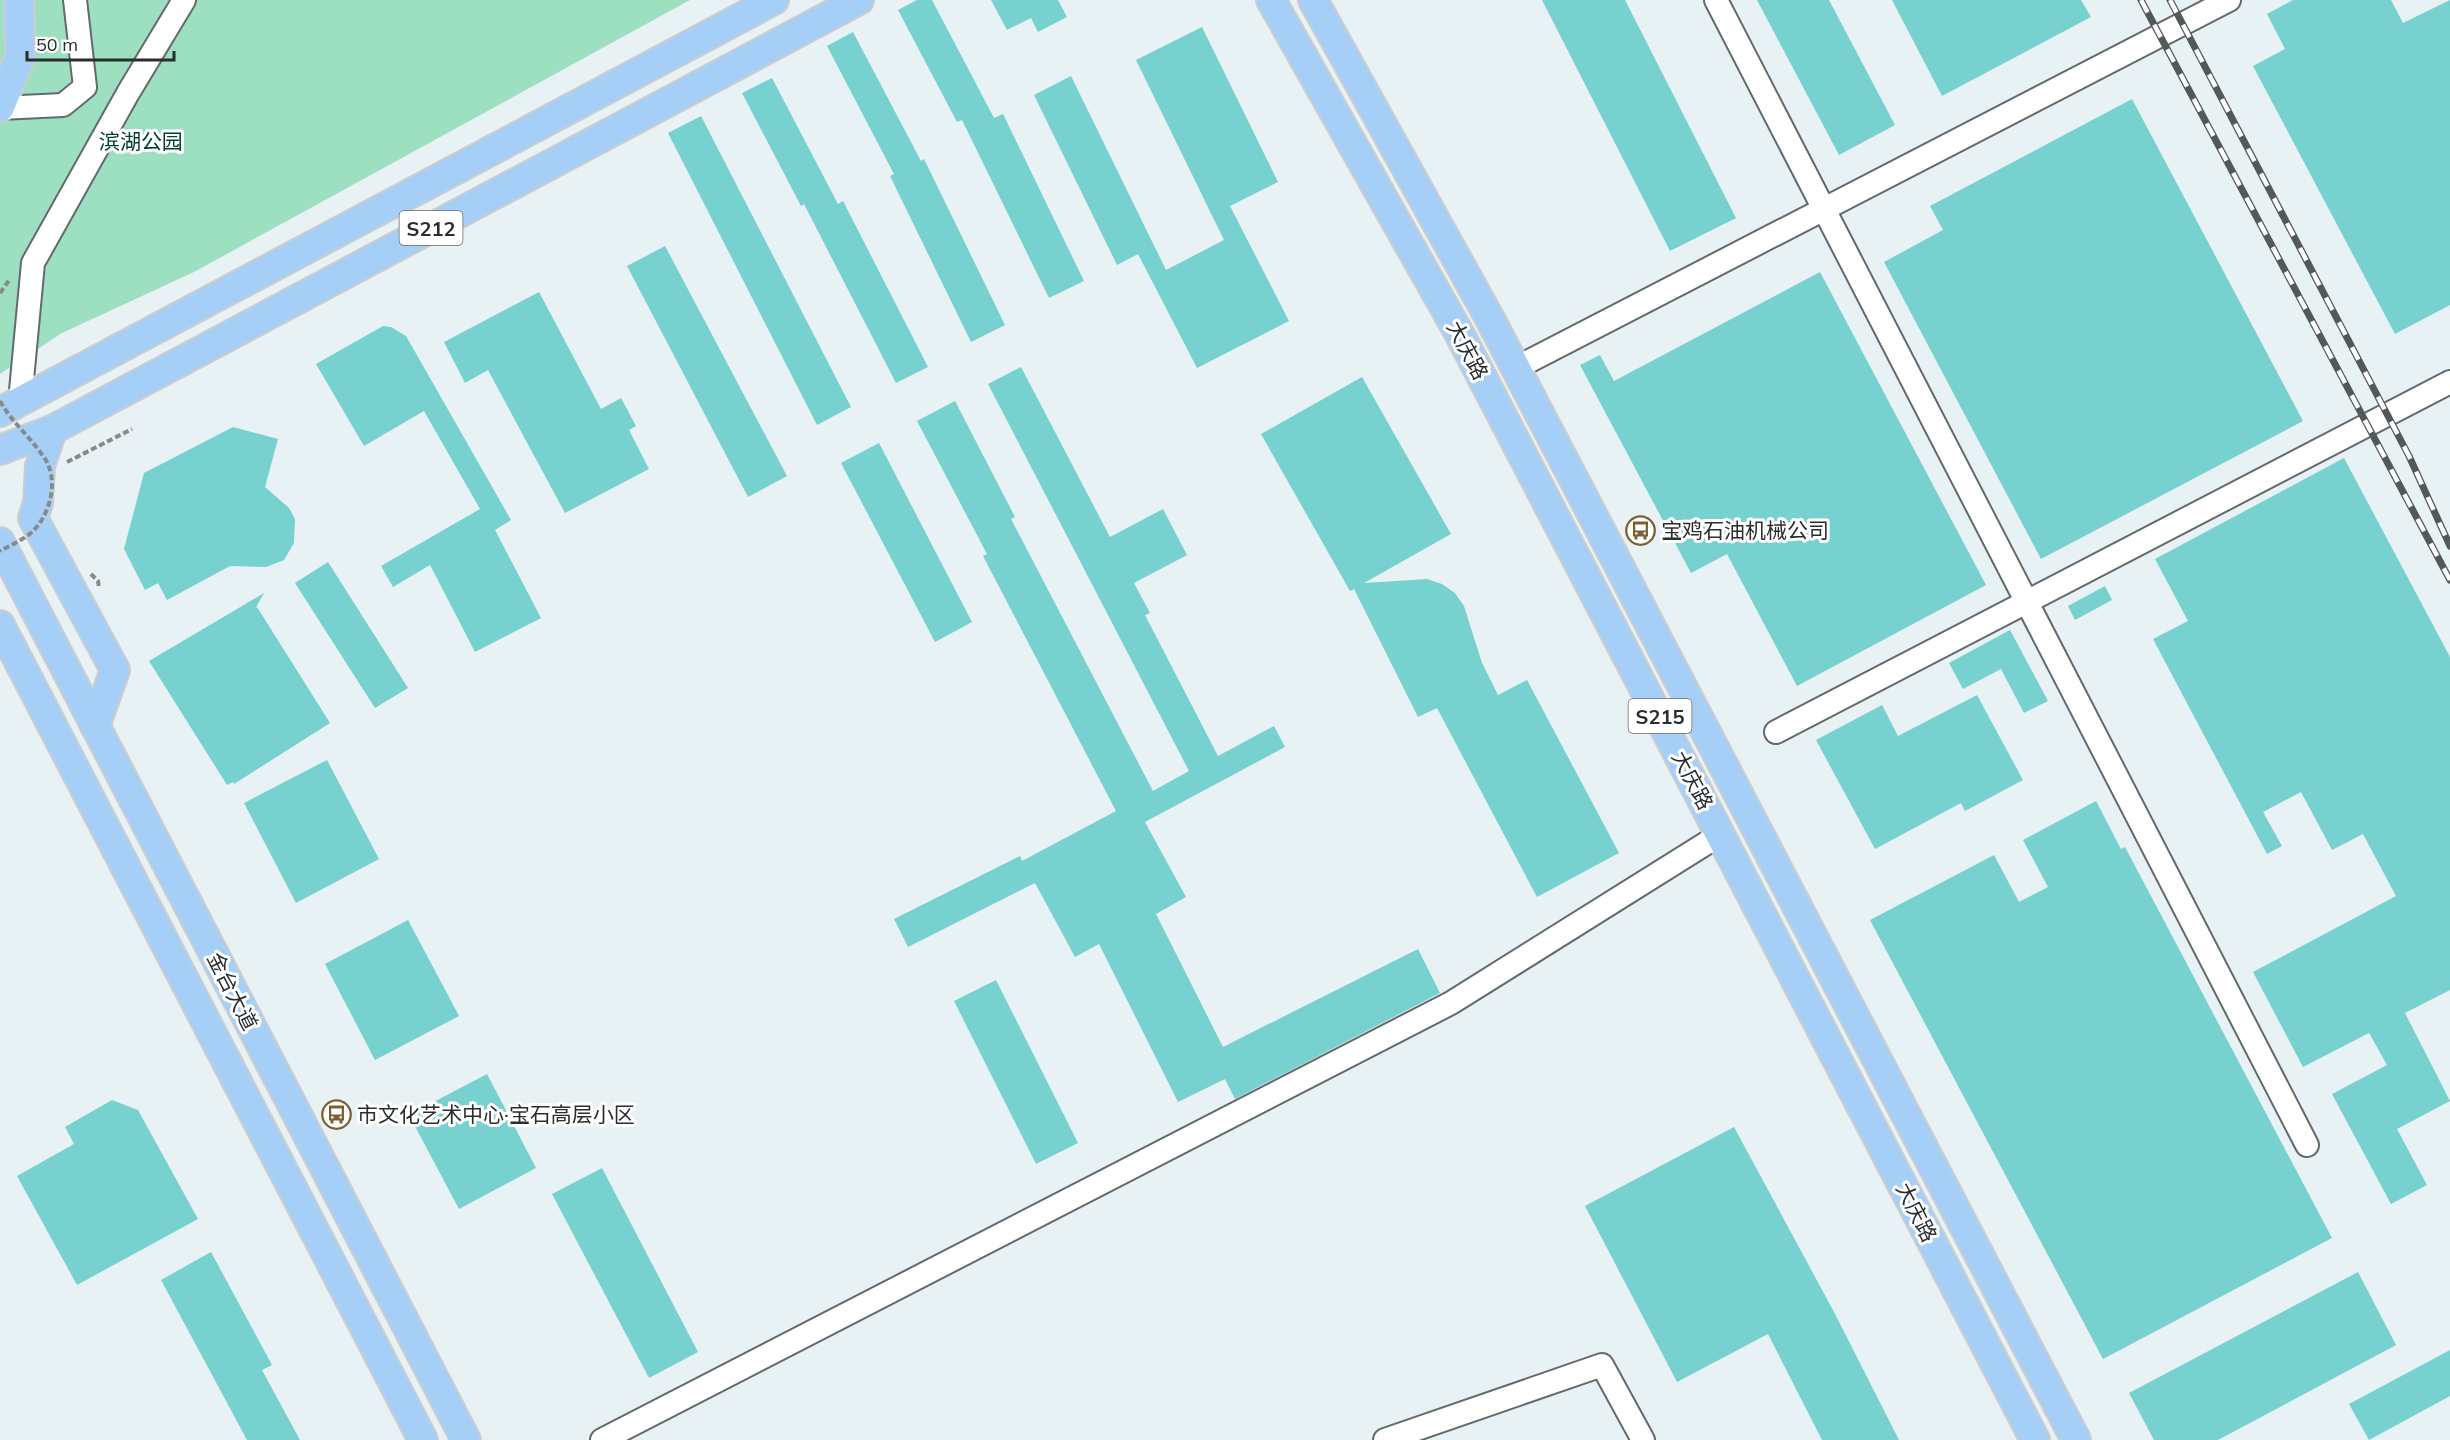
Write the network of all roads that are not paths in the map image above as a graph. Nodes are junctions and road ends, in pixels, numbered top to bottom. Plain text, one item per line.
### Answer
1 (2, 0) edge
2 (19, 0) edge
3 (75, 0) edge
4 (184, 0) edge
5 (774, 0) edge
6 (859, 0) edge
7 (1271, 0) edge
8 (1314, 0) edge
9 (1716, 0) edge
10 (2229, 0) edge
11 (0, 79) edge
12 (0, 107) edge
13 (1824, 209) junction
14 (1516, 368) junction
15 (2450, 382) edge
16 (7, 405) edge
17 (52, 430) junction
18 (0, 450) edge
19 (0, 542) edge
20 (2027, 602) junction
21 (0, 625) edge
22 (95, 726) junction
23 (1776, 732) dead end
24 (1721, 834) junction
25 (2307, 1145) dead end
26 (423, 1440) edge
27 (466, 1440) edge
28 (602, 1440) edge
29 (1385, 1440) edge
30 (1643, 1440) edge
31 (2035, 1440) edge
32 (2076, 1440) edge

1 - 11 main road
2 - 12 main road
3 - 12 street
4 - 16 street
5 - 16 main road, S212
6 - 17 main road, S212
7 - 24 main road, 大庆路 / S215
8 - 14 main road, 大庆路 / S215
9 - 13 street
10 - 13 street
13 - 14 street
13 - 20 street
14 - 32 main road, 大庆路 / S215
15 - 20 street
17 - 18 main road, S212
17 - 22 main road
19 - 22 main road, 金台大道
20 - 23 street
20 - 25 street
21 - 26 main road, 金台大道
22 - 27 main road, 金台大道
24 - 28 street
24 - 31 main road, 大庆路 / S215
29 - 30 street

